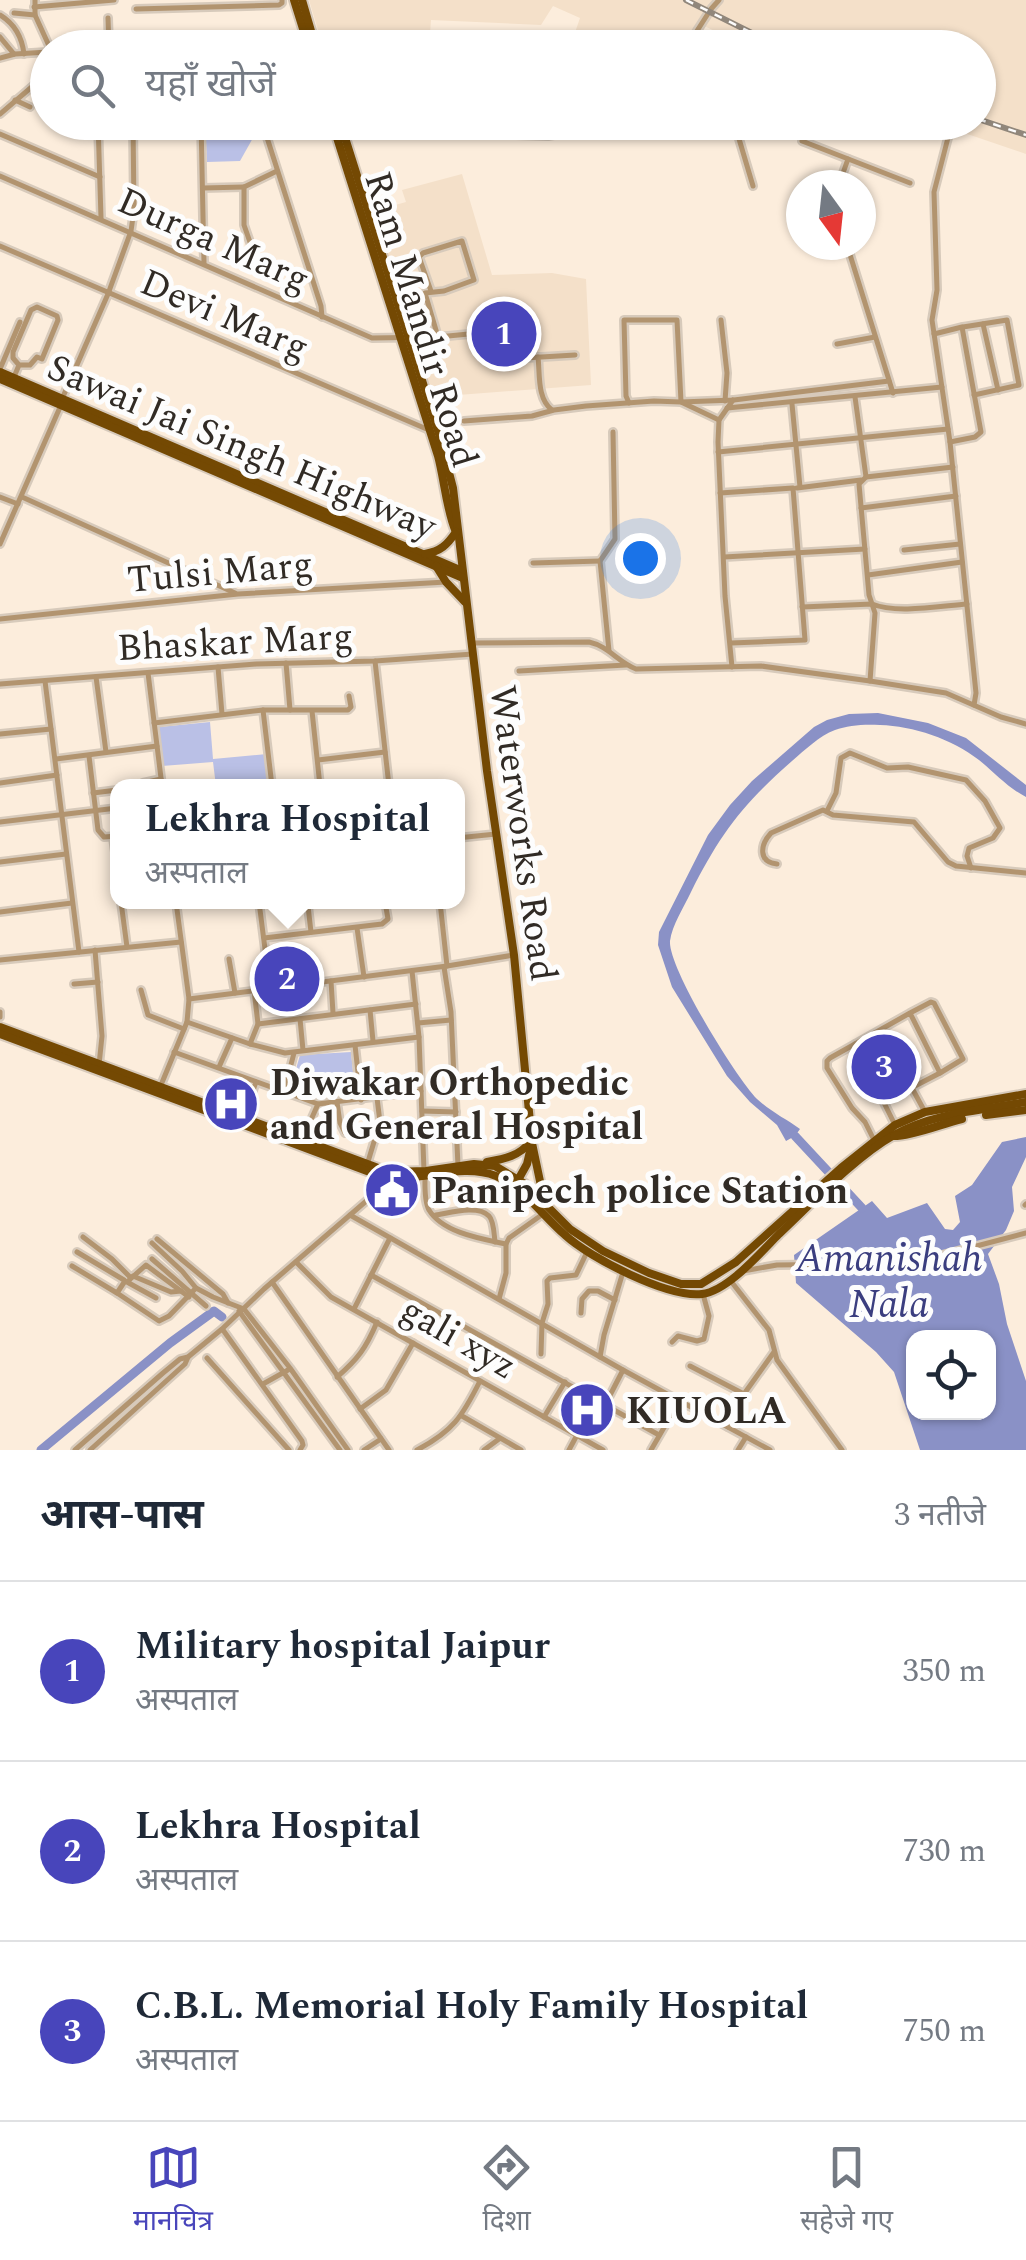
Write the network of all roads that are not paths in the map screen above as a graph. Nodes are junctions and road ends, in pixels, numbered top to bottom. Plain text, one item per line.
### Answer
1 (114, 0) edge
2 (217, 0) edge
3 (282, 0) edge
4 (294, 0) edge
5 (302, 0) edge
6 (719, 0) edge
7 (35, 4) edge
8 (213, 8) junction
9 (136, 9) dead end
10 (14, 12) dead end
11 (0, 15) edge
12 (34, 16) junction
13 (108, 18) dead end
14 (40, 30) edge
15 (108, 30) edge
16 (306, 30) edge
17 (308, 30) edge
18 (697, 30) edge
19 (0, 38) edge
20 (30, 53) edge
21 (14, 54) junction
22 (24, 54) junction
23 (0, 58) edge
24 (30, 89) edge
25 (16, 100) junction
26 (30, 108) dead end
27 (0, 114) edge
28 (0, 134) edge
29 (99, 140) edge
30 (133, 140) edge
31 (202, 140) edge
32 (268, 140) edge
33 (342, 140) edge
34 (739, 140) edge
35 (947, 140) edge
36 (802, 141) dead end
37 (848, 159) junction
38 (278, 170) junction
39 (843, 170) edge
40 (0, 176) edge
41 (100, 177) junction
42 (910, 183) dead end
43 (244, 186) junction
44 (753, 186) dead end
45 (203, 188) junction
46 (102, 218) junction
47 (131, 231) junction
48 (251, 244) dead end
49 (0, 246) edge
50 (851, 260) edge
51 (204, 263) junction
52 (431, 291) junction
53 (108, 294) junction
54 (322, 317) junction
55 (721, 320) dead end
56 (20, 322) dead end
57 (983, 323) junction
58 (962, 327) junction
59 (934, 334) junction
60 (438, 336) junction
61 (405, 337) junction
62 (875, 337) junction
63 (837, 344) dead end
64 (575, 355) dead end
65 (538, 357) junction
66 (19, 365) junction
67 (0, 373) edge
68 (14, 378) junction
69 (889, 381) junction
70 (942, 388) junction
71 (998, 390) junction
72 (893, 392) junction
73 (974, 394) junction
74 (855, 396) junction
75 (708, 401) junction
76 (61, 402) junction
77 (680, 402) junction
78 (628, 403) junction
79 (726, 404) junction
80 (792, 404) junction
81 (698, 409) junction
82 (554, 410) junction
83 (718, 420) junction
84 (464, 421) dead end
85 (948, 429) junction
86 (613, 432) dead end
87 (433, 433) junction
88 (860, 438) junction
89 (950, 442) junction
90 (157, 443) junction
91 (796, 444) junction
92 (718, 452) junction
93 (952, 467) junction
94 (865, 478) junction
95 (797, 488) junction
96 (720, 493) junction
97 (0, 496) edge
98 (956, 496) junction
99 (22, 497) junction
100 (18, 504) junction
101 (862, 508) junction
102 (456, 532) junction
103 (0, 544) edge
104 (960, 544) junction
105 (866, 549) junction
106 (904, 550) dead end
107 (799, 552) junction
108 (424, 554) junction
109 (723, 556) junction
110 (600, 561) junction
111 (962, 562) junction
112 (533, 563) dead end
113 (436, 566) junction
114 (463, 574) junction
115 (868, 575) junction
116 (446, 582) junction
117 (238, 594) junction
118 (466, 604) junction
119 (872, 604) junction
120 (966, 604) junction
121 (802, 607) junction
122 (0, 619) edge
123 (471, 642) junction
124 (730, 643) junction
125 (609, 650) junction
126 (473, 654) junction
127 (375, 660) junction
128 (286, 663) junction
129 (627, 665) junction
130 (732, 666) junction
131 (218, 667) junction
132 (519, 671) dead end
133 (148, 673) junction
134 (96, 677) junction
135 (45, 681) junction
136 (870, 681) junction
137 (0, 684) edge
138 (349, 696) dead end
139 (974, 705) junction
140 (264, 710) junction
141 (290, 712) junction
142 (312, 712) junction
143 (222, 714) junction
144 (154, 723) junction
145 (1026, 724) edge
146 (51, 728) junction
147 (0, 734) edge
148 (157, 746) junction
149 (106, 752) junction
150 (385, 752) junction
151 (89, 754) junction
152 (54, 759) junction
153 (318, 760) junction
154 (56, 775) junction
155 (162, 779) edge
156 (271, 779) edge
157 (319, 779) edge
158 (387, 779) edge
159 (0, 782) edge
160 (110, 791) edge
161 (93, 793) junction
162 (110, 809) edge
163 (96, 811) junction
164 (827, 811) junction
165 (61, 815) junction
166 (0, 822) edge
167 (496, 834) junction
168 (110, 836) edge
169 (465, 837) edge
170 (66, 854) junction
171 (0, 862) edge
172 (777, 864) dead end
173 (968, 865) junction
174 (1026, 873) edge
175 (72, 902) junction
176 (122, 909) edge
177 (177, 909) edge
178 (260, 909) edge
179 (308, 909) edge
180 (386, 909) edge
181 (441, 909) edge
182 (0, 912) edge
183 (357, 928) junction
184 (311, 932) junction
185 (264, 938) junction
186 (181, 942) junction
187 (127, 947) junction
188 (95, 950) junction
189 (79, 952) junction
190 (514, 956) junction
191 (229, 959) dead end
192 (0, 960) edge
193 (446, 967) junction
194 (412, 971) junction
195 (364, 977) junction
196 (330, 981) junction
197 (98, 982) junction
198 (74, 984) dead end
199 (270, 988) junction
200 (141, 990) dead end
201 (254, 990) junction
202 (236, 993) junction
203 (189, 999) junction
204 (416, 1004) junction
205 (370, 1010) junction
206 (333, 1014) junction
207 (910, 1014) junction
208 (300, 1019) junction
209 (451, 1020) junction
210 (258, 1024) junction
211 (418, 1024) junction
212 (185, 1025) junction
213 (0, 1030) edge
214 (881, 1030) junction
215 (419, 1037) junction
216 (232, 1038) junction
217 (373, 1042) junction
218 (250, 1044) junction
219 (356, 1044) junction
220 (856, 1044) junction
221 (174, 1052) junction
222 (304, 1052) junction
223 (294, 1054) junction
224 (99, 1065) junction
225 (218, 1068) junction
226 (940, 1073) junction
227 (256, 1082) junction
228 (913, 1088) junction
229 (159, 1090) junction
230 (284, 1092) junction
231 (421, 1092) junction
232 (1026, 1094) edge
233 (378, 1098) junction
234 (362, 1100) junction
235 (337, 1102) junction
236 (1026, 1102) edge
237 (318, 1104) junction
238 (1026, 1110) edge
239 (422, 1111) junction
240 (456, 1112) junction
241 (925, 1112) junction
242 (243, 1118) junction
243 (422, 1124) junction
244 (896, 1125) junction
245 (378, 1131) junction
246 (345, 1133) dead end
247 (892, 1136) junction
248 (302, 1140) junction
249 (874, 1140) junction
250 (532, 1141) junction
251 (536, 1160) junction
252 (477, 1164) junction
253 (367, 1165) junction
254 (458, 1166) junction
255 (843, 1170) junction
256 (424, 1174) junction
257 (396, 1176) junction
258 (519, 1185) junction
259 (820, 1191) junction
260 (546, 1210) junction
261 (350, 1215) junction
262 (435, 1216) junction
263 (1026, 1234) edge
264 (83, 1237) dead end
265 (390, 1238) junction
266 (495, 1242) junction
267 (506, 1244) junction
268 (77, 1252) dead end
269 (588, 1252) junction
270 (152, 1259) dead end
271 (296, 1262) junction
272 (72, 1266) dead end
273 (624, 1272) junction
274 (740, 1272) junction
275 (372, 1275) junction
276 (129, 1279) junction
277 (730, 1280) junction
278 (272, 1282) junction
279 (181, 1291) junction
280 (193, 1293) junction
281 (118, 1294) junction
282 (704, 1294) junction
283 (156, 1298) dead end
284 (499, 1299) junction
285 (615, 1300) junction
286 (228, 1303) junction
287 (206, 1306) dead end
288 (240, 1310) junction
289 (354, 1310) junction
290 (581, 1312) dead end
291 (377, 1322) junction
292 (542, 1324) junction
293 (222, 1328) junction
294 (672, 1342) dead end
295 (412, 1343) junction
296 (198, 1348) junction
297 (774, 1351) junction
298 (541, 1354) dead end
299 (188, 1357) junction
300 (600, 1358) junction
301 (690, 1366) dead end
302 (288, 1370) junction
303 (624, 1370) junction
304 (338, 1378) junction
305 (480, 1381) junction
306 (565, 1382) junction
307 (263, 1384) junction
308 (680, 1400) junction
309 (606, 1404) junction
310 (360, 1409) junction
311 (737, 1412) dead end
312 (462, 1416) junction
313 (544, 1417) junction
314 (728, 1426) junction
315 (577, 1435) junction
316 (659, 1435) junction
317 (746, 1437) junction
318 (381, 1438) junction
319 (499, 1438) junction
320 (422, 1449) edge
321 (74, 1450) edge
322 (90, 1450) edge
323 (289, 1450) edge
324 (300, 1450) edge
325 (340, 1450) edge
326 (348, 1450) edge
327 (364, 1450) edge
328 (389, 1450) edge
329 (484, 1450) edge
330 (520, 1450) edge
331 (569, 1450) edge
332 (604, 1450) edge
333 (652, 1450) edge
334 (738, 1450) edge
335 (770, 1450) edge
336 (842, 1450) edge

1 - 7 street
2 - 8 street
3 - 8 street
4 - 16 main road
5 - 17 main road
6 - 18 street
7 - 12 street
8 - 9 street
10 - 12 street
11 - 22 street
12 - 14 street
13 - 15 street
19 - 21 street
20 - 22 street
21 - 22 street
21 - 23 street
24 - 25 street
25 - 26 street
25 - 27 street
28 - 41 street
29 - 41 street
30 - 47 street
31 - 45 street
32 - 38 street
33 - 61 main road, Waterworks Road
34 - 44 street
35 - 59 street
36 - 37 street
37 - 39 street
37 - 42 street
38 - 43 street
38 - 54 street
40 - 46 street, Durga Marg
41 - 46 street
43 - 45 street
43 - 48 street
45 - 51 street
46 - 47 street, Durga Marg
47 - 51 street, Durga Marg
47 - 53 street
49 - 53 street, Devi Marg
50 - 62 street
51 - 54 street, Durga Marg
52 - 52 street
52 - 60 street
53 - 76 street
53 - 87 street, Devi Marg
54 - 61 street, Durga Marg
55 - 79 street
56 - 67 street
57 - 58 street
57 - 71 street
57 - 71 street
58 - 59 street
58 - 73 street
59 - 70 street
60 - 61 street, Durga Marg
60 - 65 street, Durga Marg
61 - 87 main road, Waterworks Road
62 - 63 street
62 - 69 street
64 - 65 street
65 - 82 street
66 - 66 street
66 - 68 street
67 - 68 main road, Sawai Jai Singh Highway
67 - 76 main road
68 - 76 main road, Sawai Jai Singh Highway
69 - 72 street
69 - 79 street
70 - 72 street
70 - 85 street
71 - 73 street
72 - 74 street
73 - 89 street
74 - 80 street
74 - 88 street
75 - 77 street
75 - 79 street
75 - 81 street
76 - 90 main road
76 - 99 street
77 - 78 street
77 - 78 street
77 - 81 street
78 - 82 street
79 - 80 street
79 - 83 street
80 - 91 street
81 - 83 street
82 - 84 street
83 - 92 street
85 - 88 street
85 - 89 street
86 - 110 street
87 - 102 main road, Waterworks Road
88 - 91 street
88 - 94 street
89 - 93 street
90 - 108 main road, Sawai Jai Singh Highway
90 - 113 main road
91 - 92 street
91 - 95 street
92 - 96 street
93 - 94 street
93 - 98 street
94 - 95 street
94 - 101 street
95 - 96 street
95 - 107 street
96 - 109 street
97 - 100 street
98 - 101 street
98 - 104 street
99 - 100 street
99 - 117 street
100 - 103 street
101 - 105 street
102 - 108 main road
102 - 114 main road, Waterworks Road
104 - 106 street
104 - 111 street
105 - 107 street
105 - 115 street
107 - 109 street
107 - 121 street
108 - 114 main road, Sawai Jai Singh Highway
109 - 124 street
110 - 112 street
110 - 125 street
111 - 115 street
111 - 120 street
113 - 114 main road
113 - 116 main road
114 - 118 main road, Waterworks Road
115 - 119 street
116 - 117 street, Tulsi Marg
116 - 118 main road
117 - 122 street, Tulsi Marg
118 - 123 main road, Waterworks Road
119 - 120 street
119 - 121 street
119 - 136 street
120 - 139 street
121 - 124 street
123 - 125 street
123 - 126 main road, Waterworks Road
124 - 130 street
125 - 129 street
126 - 127 street, Bhaskar Marg
126 - 167 main road, Waterworks Road
127 - 128 street, Bhaskar Marg
127 - 150 street
128 - 131 street, Bhaskar Marg
128 - 141 street
129 - 130 street
129 - 132 street
130 - 136 street
131 - 133 street, Bhaskar Marg
131 - 143 street
133 - 134 street, Bhaskar Marg
133 - 144 street
134 - 135 street, Bhaskar Marg
134 - 149 street
135 - 137 street, Bhaskar Marg
135 - 146 street
136 - 139 street
138 - 142 street
139 - 145 street
140 - 141 street
140 - 143 street
140 - 156 street
141 - 142 street
142 - 153 street
143 - 144 street
144 - 148 street
146 - 147 street
146 - 152 street
148 - 149 street
148 - 155 street
149 - 151 street
150 - 153 street
150 - 158 street
151 - 152 street
151 - 161 street
152 - 154 street
153 - 157 street
154 - 159 street
154 - 165 street
160 - 161 street
161 - 163 street
162 - 163 street
163 - 165 street
163 - 168 street
164 - 172 street
164 - 173 street
164 - 173 street
165 - 166 street
165 - 170 street
167 - 169 street
167 - 190 main road, Waterworks Road
170 - 171 street
170 - 175 street
173 - 174 street
175 - 182 street
175 - 189 street
176 - 187 street
177 - 186 street
178 - 185 street
179 - 184 street
180 - 183 street
181 - 193 street
183 - 184 street
183 - 195 street
184 - 185 street
185 - 199 street
186 - 187 street
186 - 203 street
187 - 188 street
188 - 189 street
188 - 197 street
189 - 192 street
190 - 193 street
190 - 250 main road, Waterworks Road
191 - 202 street
193 - 194 street
193 - 209 street
194 - 195 street
194 - 204 street
195 - 196 street
196 - 199 street
196 - 206 street
197 - 198 street
197 - 224 street
199 - 201 street
200 - 212 street
201 - 202 street
201 - 210 street
202 - 203 street
203 - 212 street
204 - 205 street
204 - 211 street
205 - 206 street
205 - 217 street
206 - 208 street
207 - 214 street
207 - 226 street
207 - 226 street
208 - 210 street
208 - 222 street
209 - 211 street
209 - 240 street
210 - 218 street
211 - 215 street
212 - 216 street
212 - 221 street
213 - 224 main road
213 - 229 main road
214 - 220 street
214 - 228 street
215 - 217 street
215 - 231 street
216 - 218 street
216 - 225 street
217 - 219 street
218 - 223 street
219 - 222 street
219 - 234 street
220 - 244 street
220 - 249 street
221 - 225 street
221 - 229 street
222 - 223 street
223 - 230 street
224 - 229 main road
225 - 227 street
226 - 228 street
227 - 230 street
227 - 242 street
228 - 241 street
229 - 242 main road
229 - 257 main road
230 - 237 street
231 - 233 street
231 - 239 street
232 - 241 main road
233 - 234 street
233 - 245 street
234 - 235 street
235 - 237 street
235 - 246 street
236 - 247 main road
237 - 248 street
238 - 247 main road
239 - 240 street
239 - 243 street
240 - 254 street
241 - 244 main road
242 - 248 main road
243 - 245 street
243 - 256 street
244 - 249 main road
245 - 253 street
247 - 255 main road
248 - 253 main road
249 - 255 main road
250 - 251 main road, Waterworks Road
250 - 252 main road
250 - 258 main road
251 - 258 main road
251 - 260 main road, Waterworks Road
252 - 254 main road
252 - 258 main road
253 - 257 main road
254 - 256 main road
255 - 259 main road
256 - 257 main road
256 - 258 main road
256 - 262 street
257 - 261 street
258 - 260 main road
259 - 260 main road
259 - 274 main road
260 - 267 street
260 - 269 main road
261 - 265 street
261 - 271 street
262 - 266 street
262 - 266 street
263 - 274 street
264 - 276 street
265 - 275 street
265 - 284 street
266 - 267 street
267 - 284 street
268 - 276 street
269 - 273 main road
269 - 292 street
270 - 280 street
271 - 278 street
271 - 289 street, gali xyz
272 - 281 street
273 - 282 main road
273 - 285 street
274 - 277 main road
275 - 289 street
275 - 306 street
276 - 279 street
276 - 279 street
276 - 281 street
276 - 283 street
277 - 282 main road
277 - 297 street
278 - 288 street
278 - 304 street
279 - 280 street
280 - 281 street
280 - 286 street
280 - 286 street
280 - 287 street
282 - 294 street
284 - 292 street
285 - 290 street
285 - 300 street
286 - 288 street
288 - 293 street
288 - 302 street
289 - 291 street, gali xyz
291 - 295 street, gali xyz
291 - 304 street
292 - 298 street
292 - 300 street
293 - 296 street
293 - 307 street
295 - 305 street, gali xyz
295 - 310 street
296 - 299 street
296 - 323 street
297 - 301 street
297 - 336 street
299 - 321 street
299 - 322 street
300 - 303 street
302 - 307 street
302 - 325 street
302 - 326 street
303 - 308 street
303 - 309 street
304 - 310 street
305 - 312 street
305 - 313 street, gali xyz
306 - 309 street
306 - 313 street
307 - 324 street
308 - 314 street
308 - 316 street
309 - 316 street
310 - 318 street
311 - 314 street
312 - 319 street
312 - 320 street
313 - 315 street, gali xyz
314 - 317 street
315 - 331 street
315 - 332 street, gali xyz
316 - 333 street
317 - 334 street
317 - 335 street
318 - 327 street
318 - 328 street
319 - 329 street
319 - 330 street

